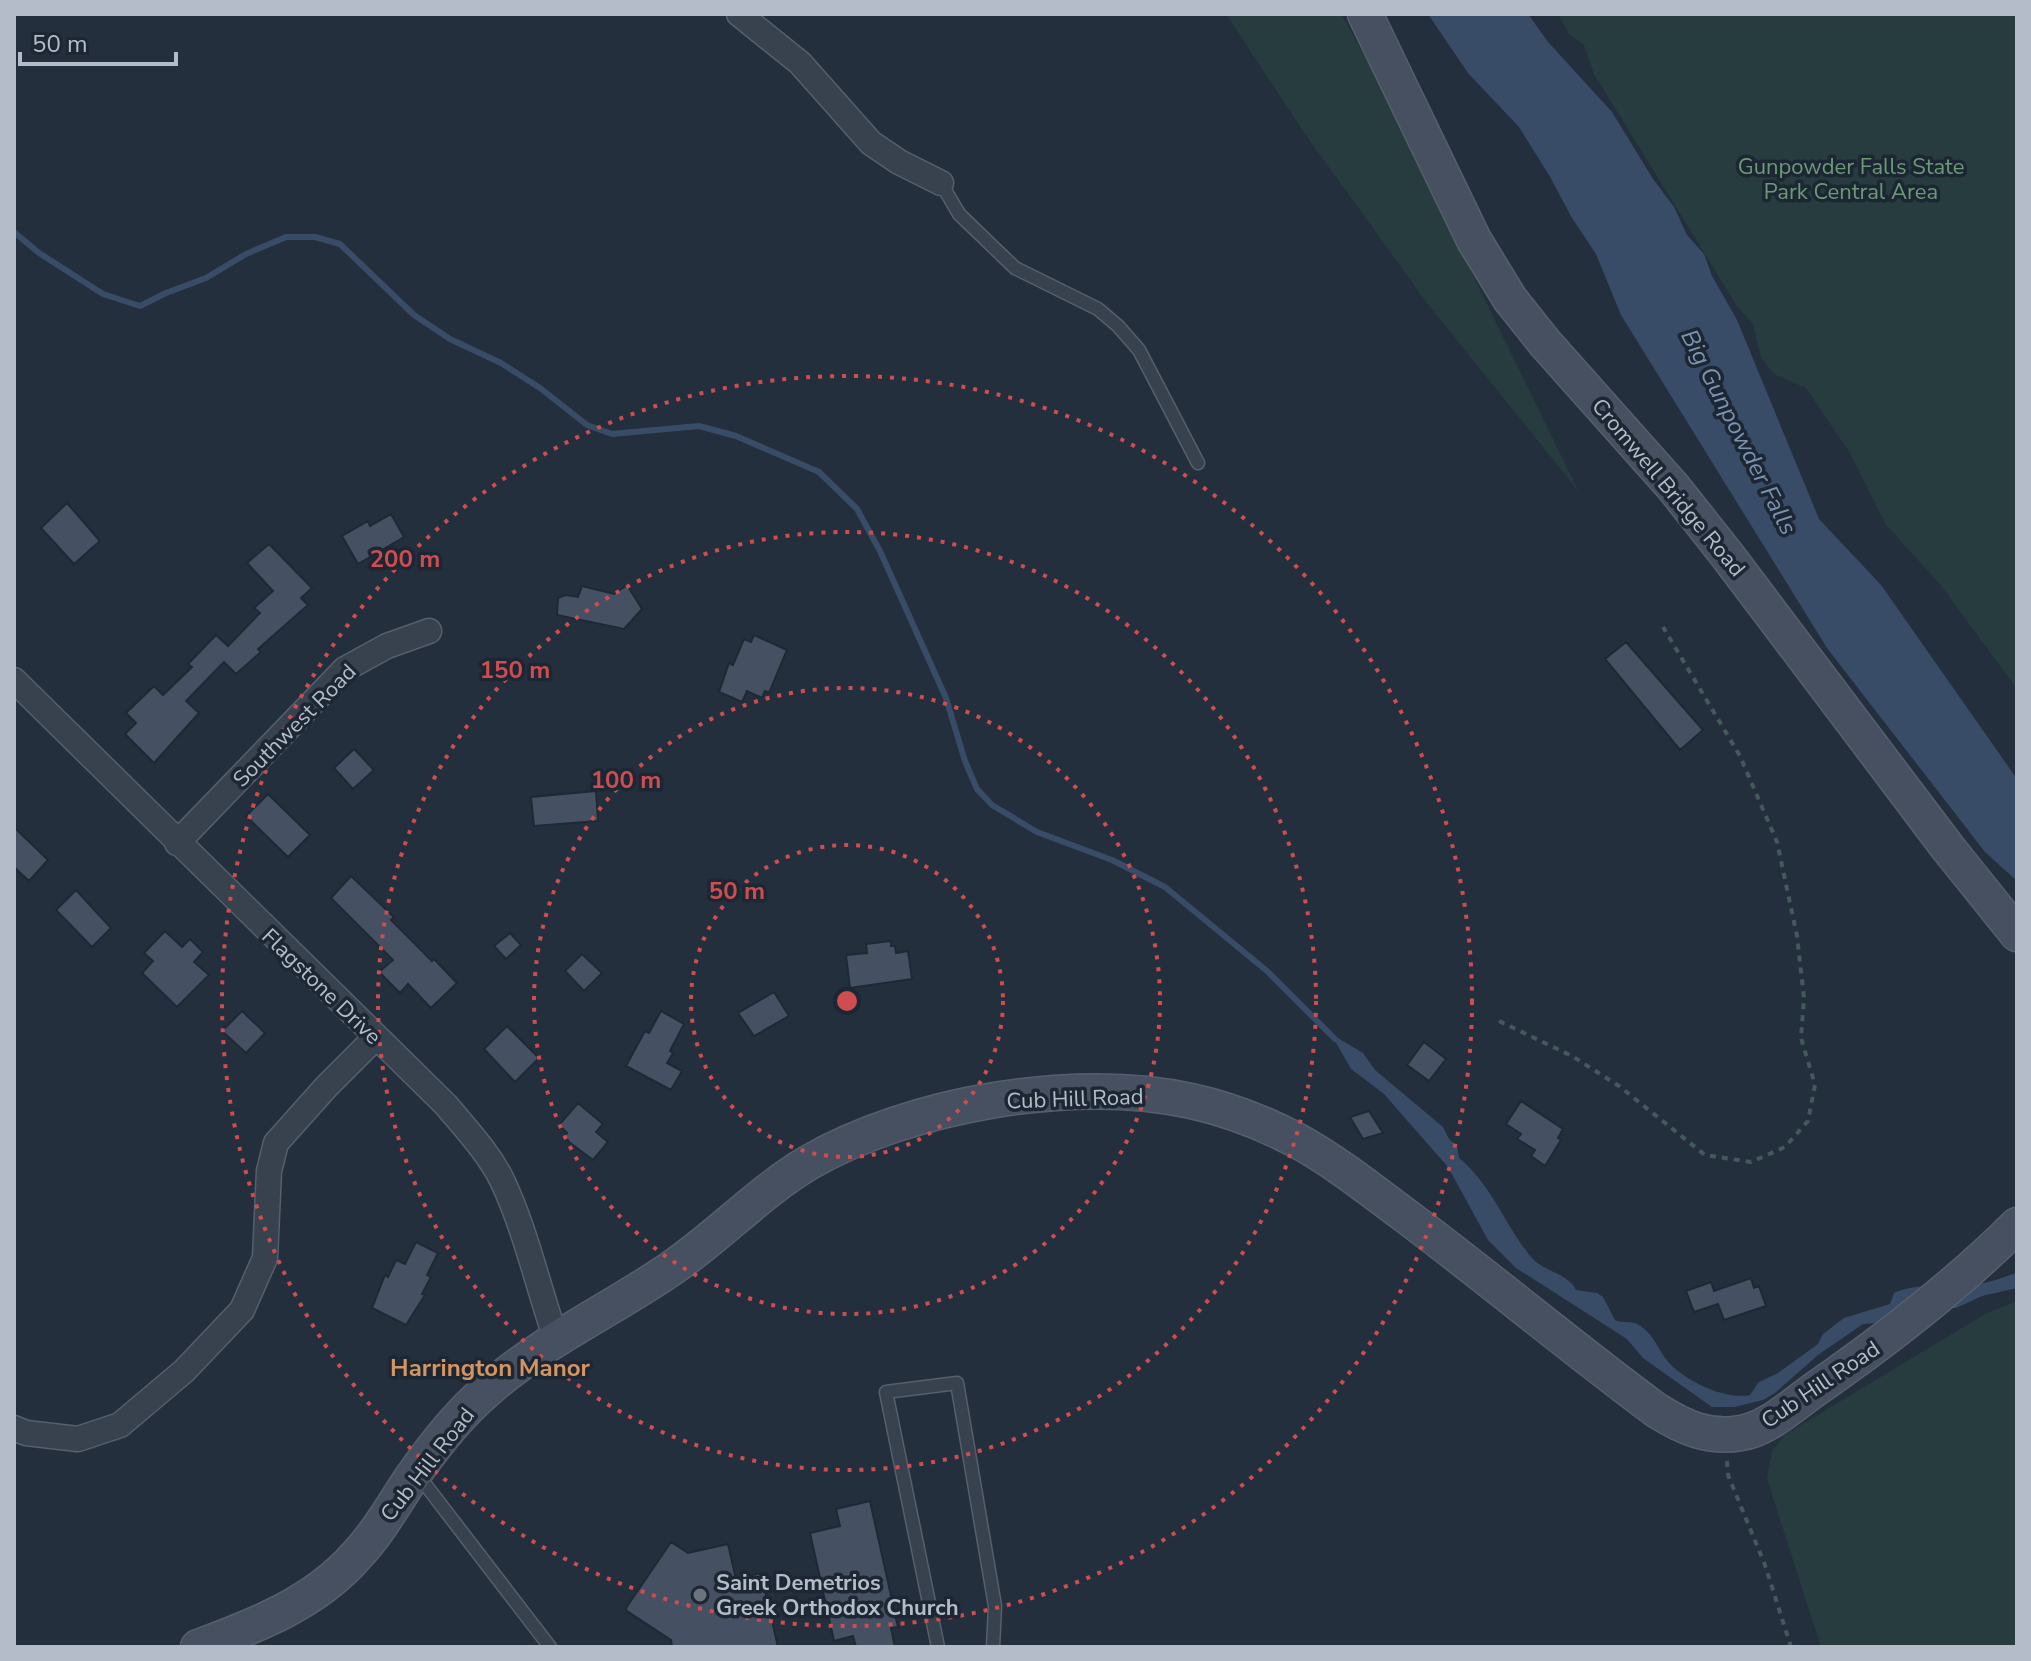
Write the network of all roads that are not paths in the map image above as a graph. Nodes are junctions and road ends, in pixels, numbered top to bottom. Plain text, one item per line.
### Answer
1 (739, 14) edge
2 (1365, 14) edge
3 (941, 183) joint
4 (1198, 463) dead end
5 (429, 631) dead end
6 (14, 680) edge
7 (177, 843) junction
8 (2017, 934) edge
9 (375, 1038) junction
10 (2017, 1225) edge
11 (556, 1339) junction
12 (14, 1428) edge
13 (416, 1472) junction
14 (198, 1647) edge
15 (550, 1647) edge
16 (938, 1647) edge
17 (993, 1647) edge

1 - 3 street
2 - 8 street, Cromwell Bridge Road
3 - 4 lane
5 - 7 street, Southwest Road
6 - 7 street, Flagstone Drive
7 - 9 street, Flagstone Drive
9 - 11 street, Flagstone Drive
9 - 12 street
10 - 11 street, Cub Hill Road
11 - 13 street, Cub Hill Road
13 - 14 street, Cub Hill Road
13 - 15 lane
16 - 17 lane

